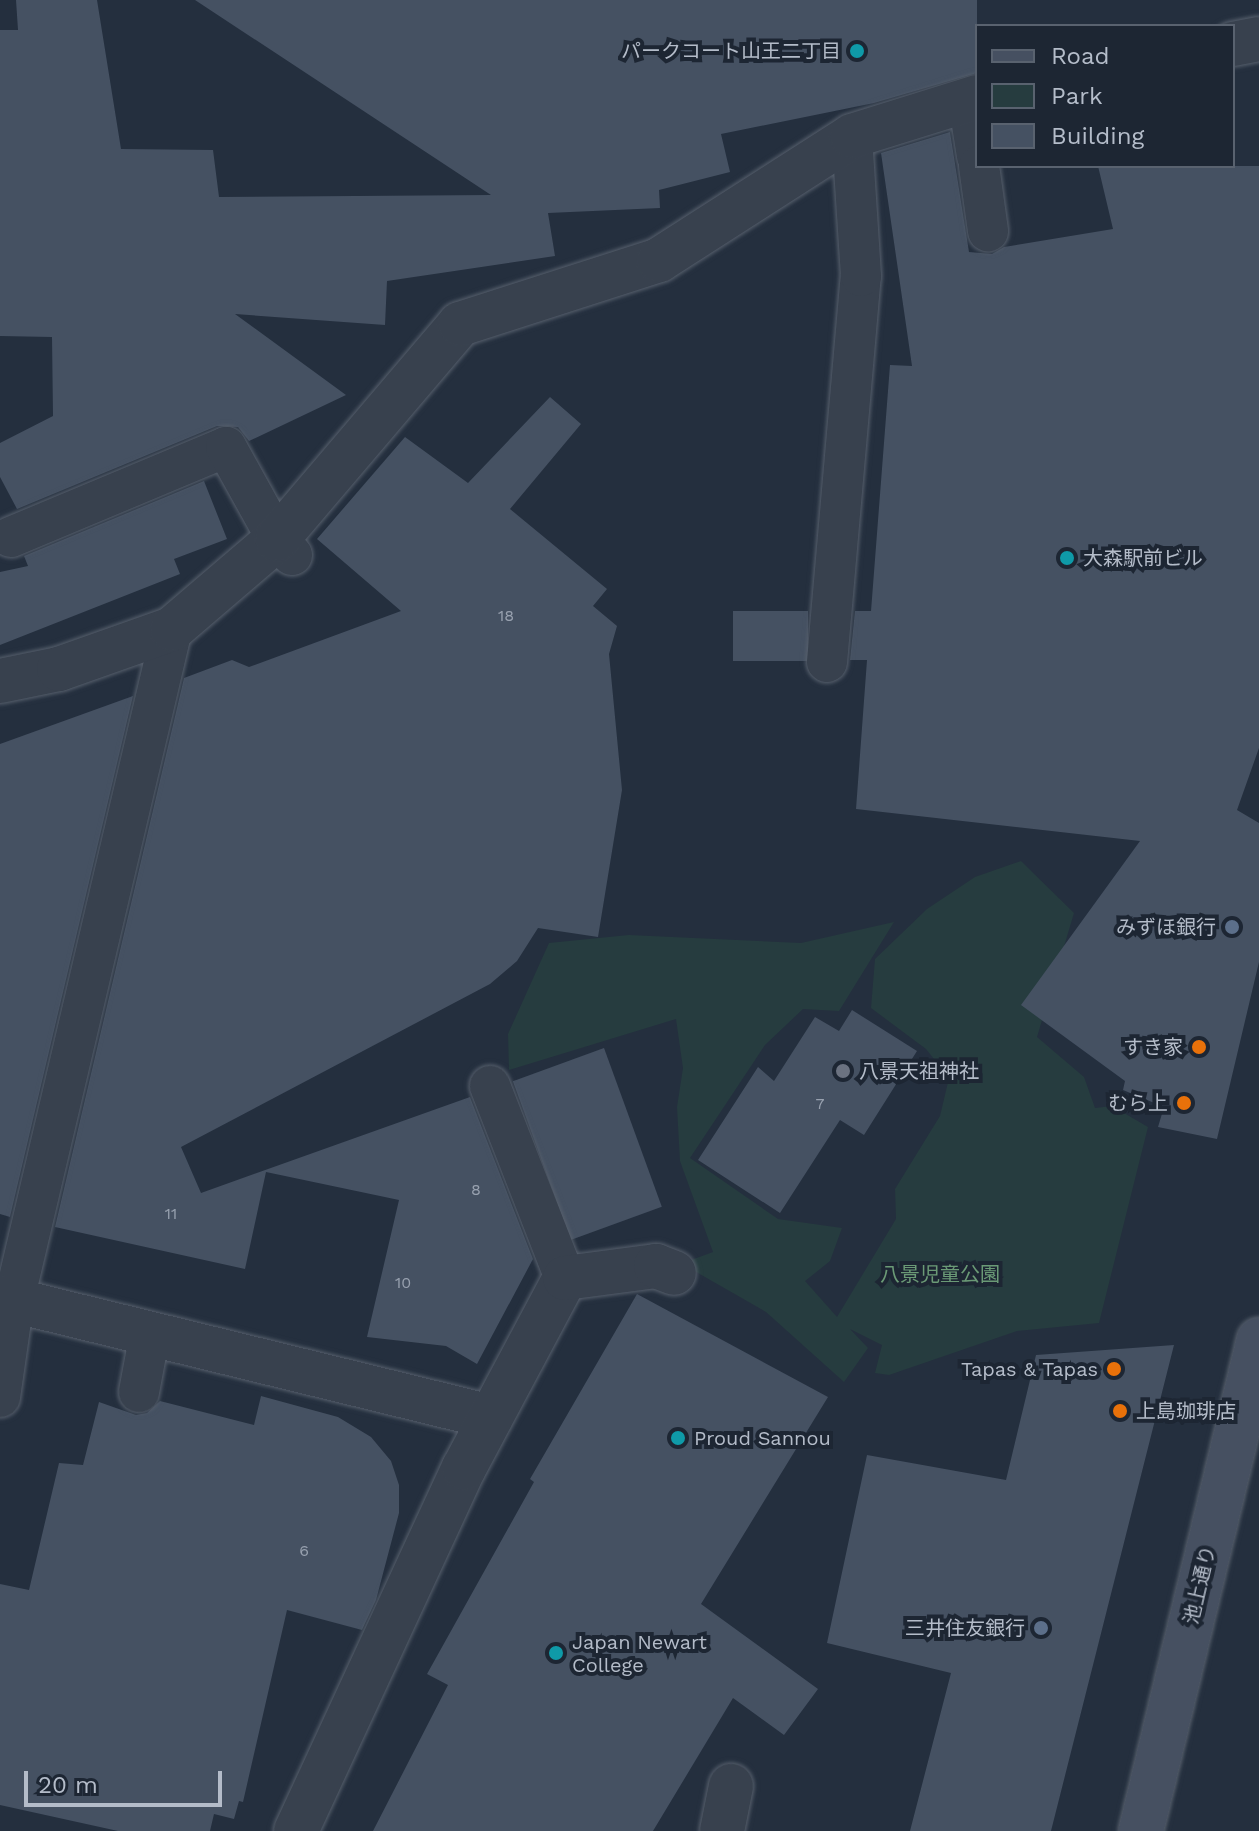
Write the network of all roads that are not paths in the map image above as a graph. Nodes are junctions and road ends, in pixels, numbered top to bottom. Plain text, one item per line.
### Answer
1 (1259, 39) edge
2 (1235, 44) edge
3 (973, 98) edge
4 (975, 127) edge
5 (852, 136) junction
6 (979, 168) edge
7 (988, 231) dead end
8 (11, 537) dead end
9 (285, 547) junction
10 (172, 629) junction
11 (827, 662) dead end
12 (0, 681) edge
13 (490, 1086) dead end
14 (674, 1273) dead end
15 (565, 1278) junction
16 (7, 1298) edge
17 (150, 1333) junction
18 (1259, 1340) edge
19 (139, 1392) dead end
20 (0, 1397) edge
21 (491, 1417) junction
22 (731, 1786) dead end
23 (296, 1831) edge
24 (722, 1831) edge
25 (1141, 1831) edge

1 - 2 street
3 - 4 lane
3 - 5 street
5 - 9 street
5 - 11 lane
6 - 7 lane
8 - 9 lane
9 - 10 street
10 - 12 street
10 - 16 lane
13 - 15 lane
14 - 15 street
15 - 21 street
16 - 17 street
16 - 20 lane
17 - 19 lane
17 - 21 street
18 - 25 main road, 池上通り
21 - 23 street
22 - 24 street

